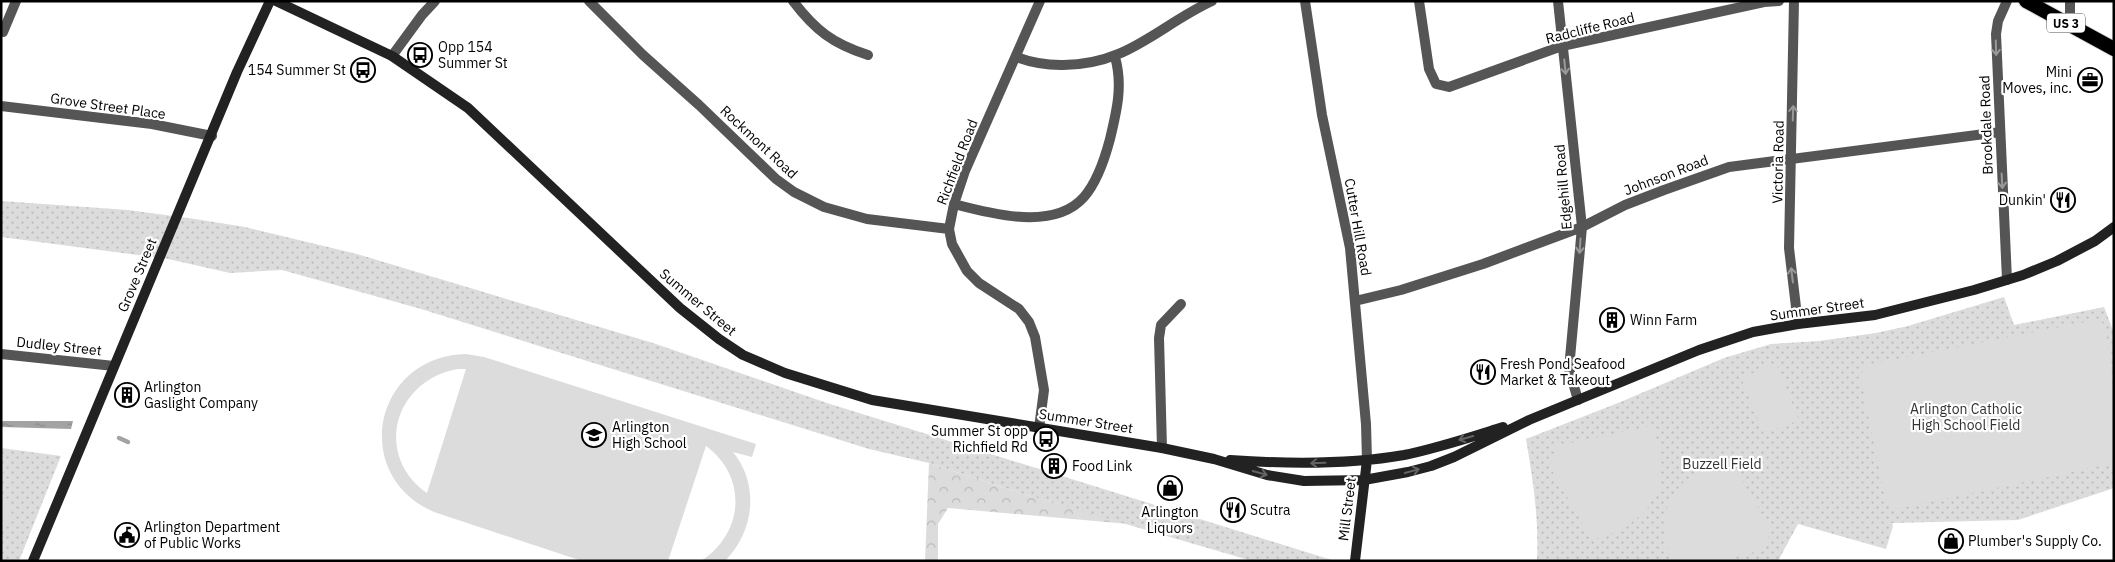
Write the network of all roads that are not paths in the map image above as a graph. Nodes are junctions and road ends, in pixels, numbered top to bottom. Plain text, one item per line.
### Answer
1 (16, 1) edge
2 (270, 1) edge
3 (276, 1) edge
4 (435, 1) edge
5 (589, 1) edge
6 (792, 1) edge
7 (1040, 1) edge
8 (1212, 1) edge
9 (1305, 1) edge
10 (1420, 1) edge
11 (1558, 1) edge
12 (1779, 1) edge
13 (1794, 1) edge
14 (2007, 1) edge
15 (2026, 1) edge
16 (2070, 1) edge
17 (2070, 26) junction
18 (3, 32) dead end
19 (1562, 46) junction
20 (2114, 49) edge
21 (868, 55) dead end
22 (392, 56) junction
23 (1016, 57) junction
24 (1115, 57) junction
25 (1, 106) edge
26 (2000, 132) junction
27 (212, 136) junction
28 (1791, 158) junction
29 (954, 204) junction
30 (1582, 227) junction
31 (949, 229) junction
32 (2112, 229) edge
33 (2007, 280) junction
34 (1355, 301) junction
35 (1181, 304) dead end
36 (1798, 324) junction
37 (1, 354) edge
38 (114, 366) junction
39 (1578, 400) junction
40 (1529, 420) junction
41 (1039, 428) junction
42 (1162, 448) junction
43 (1214, 459) junction
44 (1367, 460) junction
45 (1364, 480) junction
46 (32, 561) edge
47 (1355, 561) edge

1 - 18 street
2 - 27 main road, Grove Street
3 - 22 main road, Summer Street
4 - 22 street
5 - 31 street, Rockmont Road
6 - 21 street
7 - 23 street, Richfield Road
8 - 24 street
9 - 34 street, Cutter Hill Road
10 - 19 street, Radcliffe Road
11 - 19 street, Edgehill Road
12 - 19 street, Radcliffe Road
28 -> 13 street, Victoria Road
14 -> 26 street, Brookdale Road
15 - 17 highway, US 3
16 - 17 street
17 - 20 highway, US 3
19 -> 30 street, Edgehill Road
22 - 41 main road, Summer Street
23 - 24 street
23 - 29 street, Richfield Road
24 - 29 street
25 - 27 street, Grove Street Place
26 - 28 street, Johnson Road
26 -> 33 street, Brookdale Road
27 - 38 main road, Grove Street
28 - 30 street, Johnson Road
36 -> 28 street, Victoria Road
29 - 31 street, Richfield Road
30 - 34 street, Johnson Road
30 -> 39 street, Edgehill Road
31 - 41 street
32 - 33 main road, Summer Street
33 - 36 main road, Summer Street
34 - 44 street, Cutter Hill Road
35 - 42 street
36 - 39 main road, Summer Street
37 - 38 street, Dudley Street
38 - 46 main road, Grove Street
39 - 40 main road, Summer Street
40 -> 44 main road, Summer Street
45 -> 40 main road, Summer Street
41 - 42 main road, Summer Street
42 - 43 main road, Summer Street
44 -> 43 main road, Summer Street
43 -> 45 main road, Summer Street
44 - 45 main road, Mill Street
45 - 47 main road, Mill Street

